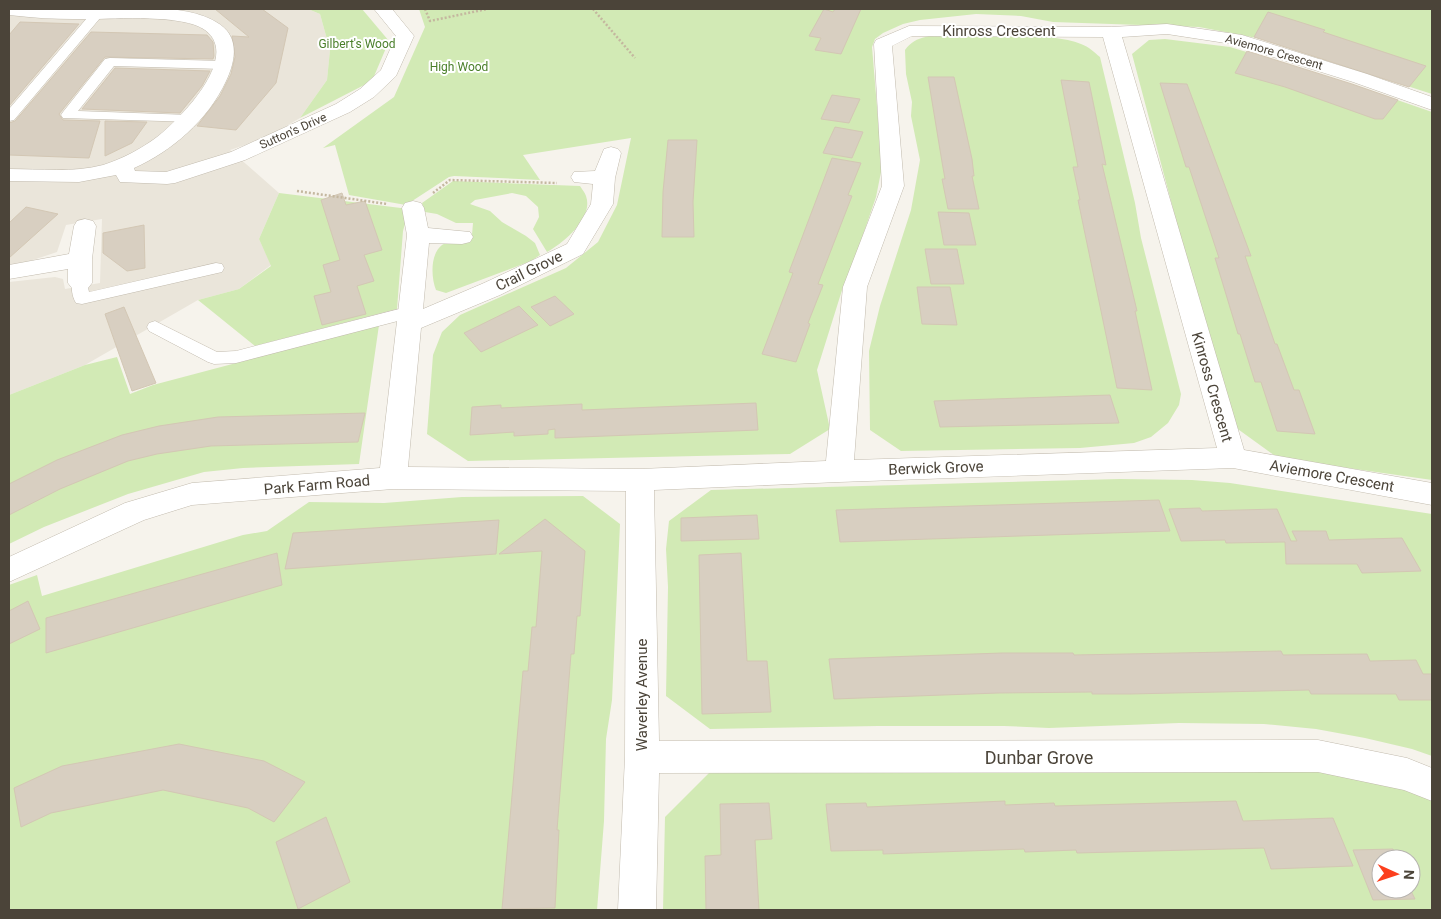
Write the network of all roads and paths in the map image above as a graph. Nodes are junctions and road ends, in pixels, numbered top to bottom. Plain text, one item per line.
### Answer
1 (383, 9) edge
2 (425, 9) edge
3 (487, 9) edge
4 (593, 9) edge
5 (9, 10) edge
6 (119, 12) edge
7 (97, 14) junction
8 (1111, 32) junction
9 (635, 58) dead end
10 (223, 65) junction
11 (1432, 104) edge
12 (9, 117) edge
13 (190, 119) junction
14 (611, 153) dead end
15 (122, 166) junction
16 (9, 175) edge
17 (582, 177) joint
18 (604, 178) junction
19 (297, 191) dead end
20 (413, 208) junction
21 (84, 226) dead end
22 (418, 235) junction
23 (462, 237) dead end
24 (80, 259) junction
25 (216, 268) dead end
26 (9, 272) edge
27 (80, 283) joint
28 (411, 318) junction
29 (155, 327) dead end
30 (1233, 458) junction
31 (839, 471) junction
32 (393, 478) junction
33 (640, 480) junction
34 (1432, 494) edge
35 (9, 570) edge
36 (642, 758) junction
37 (1432, 785) edge
38 (637, 910) edge

1 - 15 street, Sutton's Drive
2 - 3 path
4 - 9 path
5 - 7 street
6 - 7 street
6 - 10 street
7 - 12 lane
8 - 11 street, Aviemore Crescent
8 - 30 street, Kinross Crescent
8 - 31 street, Kinross Crescent
10 - 13 street
10 - 13 lane
13 - 15 street
14 - 18 street, Crail Grove
15 - 16 street
17 - 18 street
17 - 20 path
18 - 28 street, Crail Grove
19 - 20 path
20 - 22 street
21 - 24 street
22 - 23 street
22 - 28 street
24 - 26 street
24 - 27 street
25 - 27 lane
28 - 29 lane
28 - 32 street
30 - 31 street, Berwick Grove
30 - 34 street, Aviemore Crescent
31 - 33 street, Berwick Grove
32 - 33 street, Park Farm Road
32 - 35 street, Park Farm Road
33 - 36 street, Waverley Avenue
36 - 37 street, Dunbar Grove
36 - 38 street, Waverley Avenue

